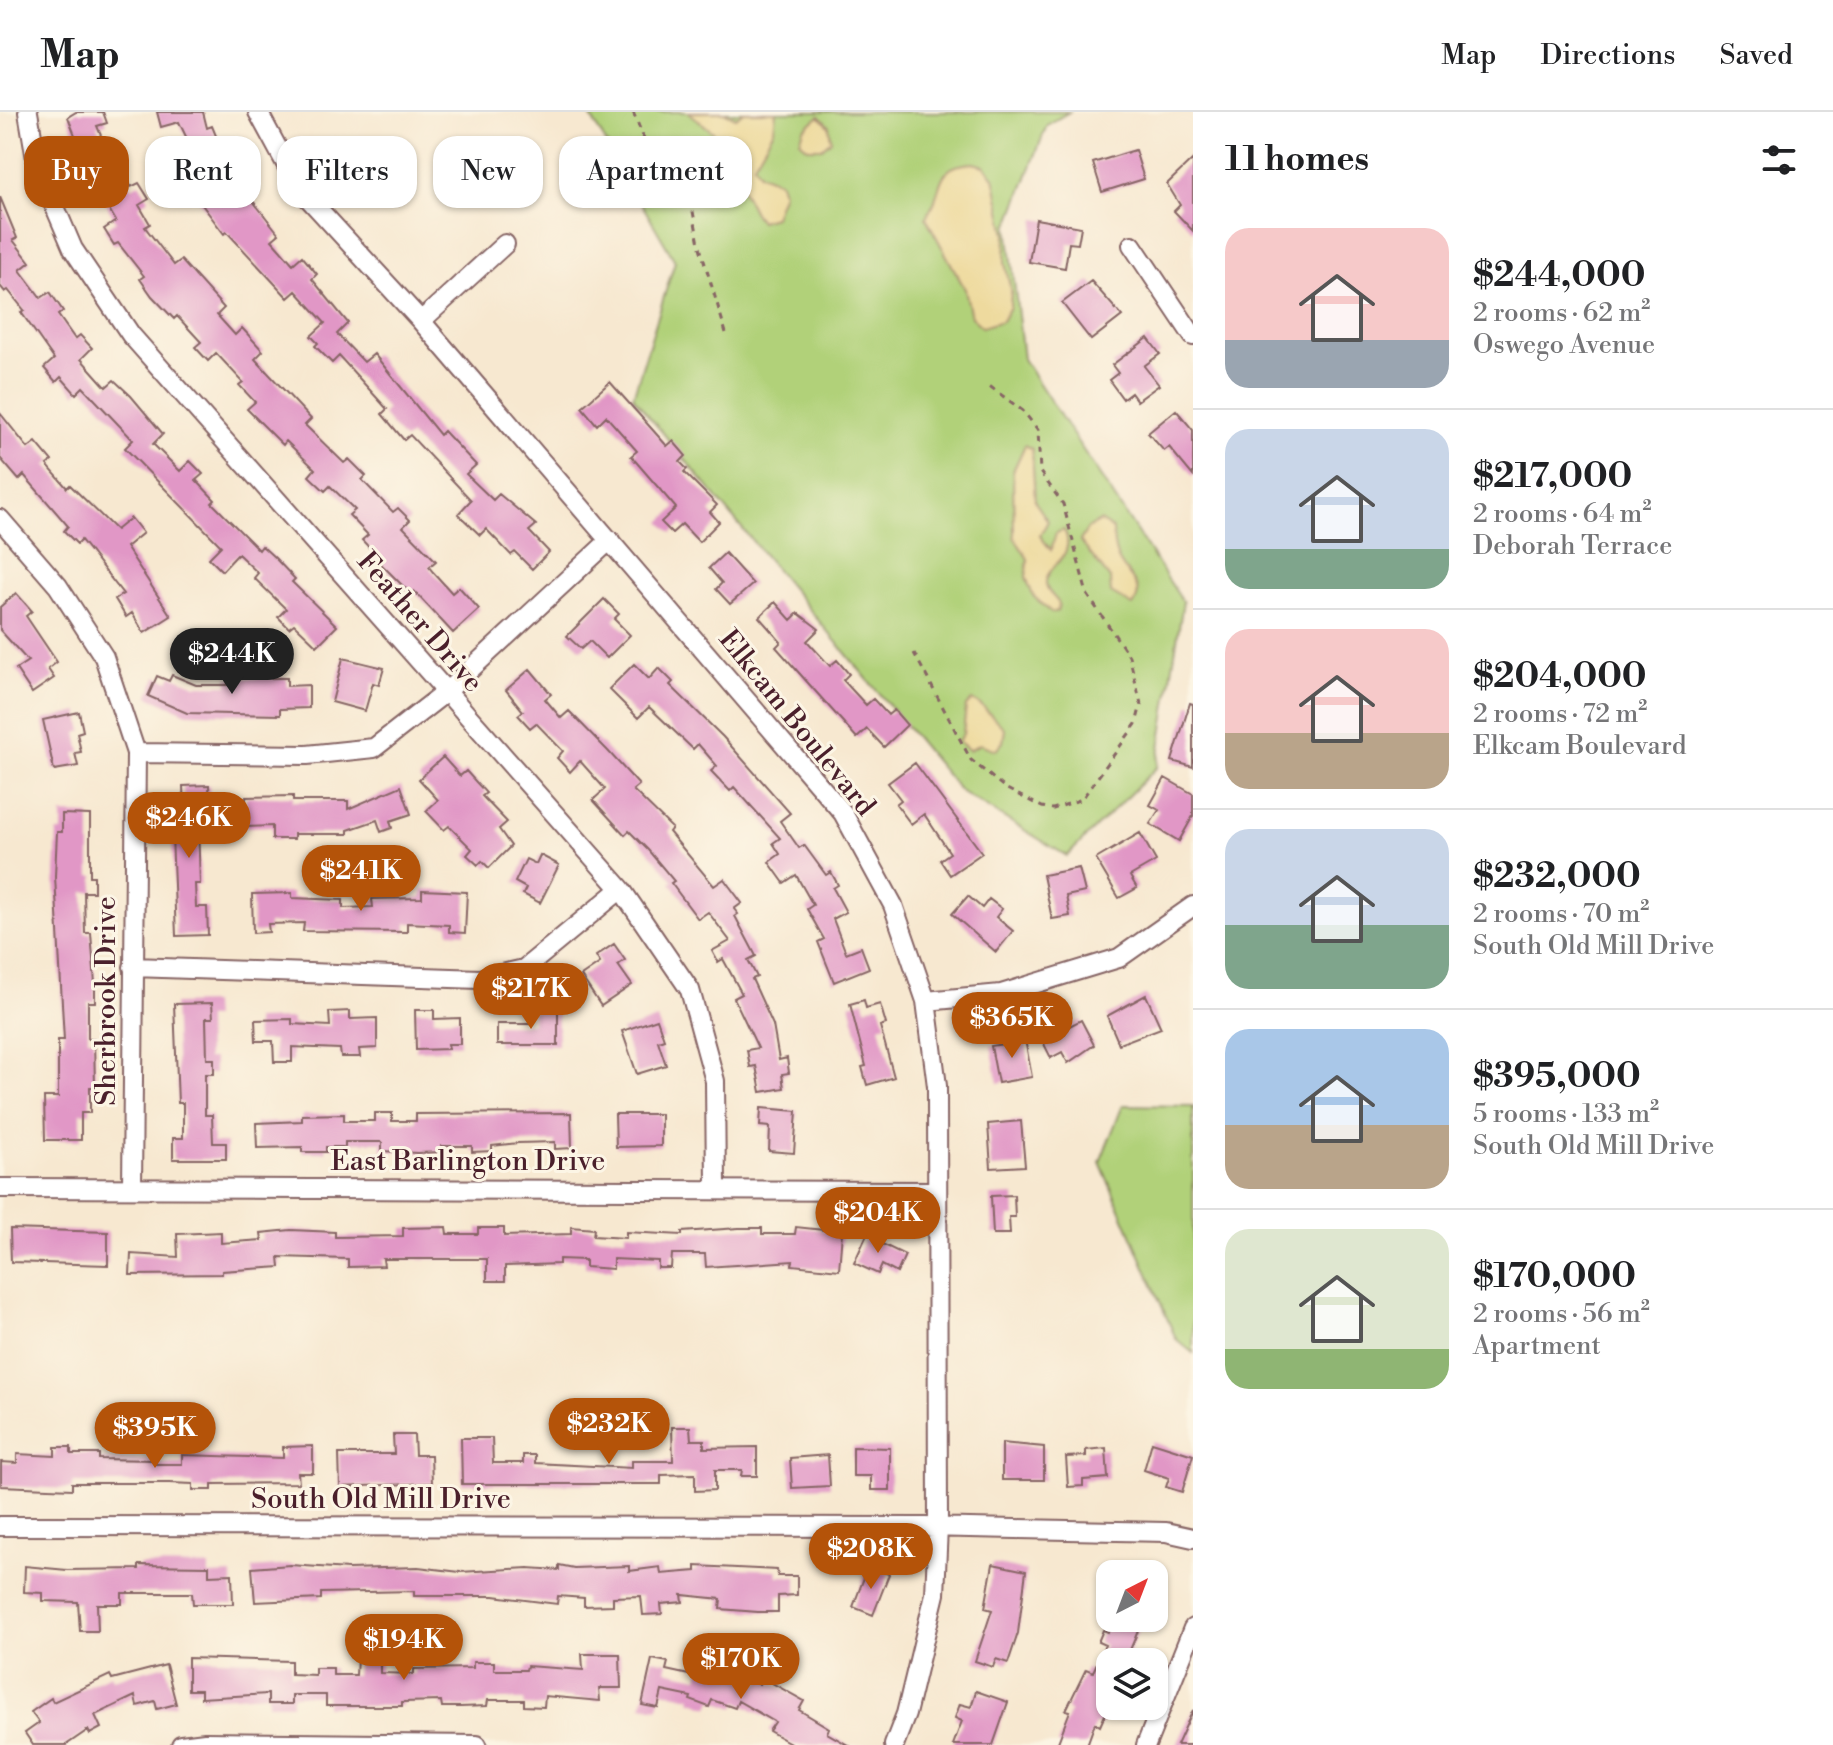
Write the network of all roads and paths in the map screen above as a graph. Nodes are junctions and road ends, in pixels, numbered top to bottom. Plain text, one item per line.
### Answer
1 (28, 112) edge
2 (258, 112) edge
3 (633, 112) edge
4 (505, 244) dead end
5 (1132, 245) dead end
6 (421, 321) junction
7 (726, 333) dead end
8 (1193, 336) edge
9 (988, 385) dead end
10 (0, 519) edge
11 (610, 540) junction
12 (914, 653) dead end
13 (446, 692) junction
14 (136, 753) junction
15 (621, 889) junction
16 (1193, 906) edge
17 (133, 967) junction
18 (926, 1001) junction
19 (716, 1187) junction
20 (0, 1188) edge
21 (132, 1188) junction
22 (936, 1191) junction
23 (0, 1526) edge
24 (938, 1527) junction
25 (1193, 1538) edge
26 (1193, 1628) edge
27 (181, 1745) edge
28 (477, 1745) edge
29 (894, 1745) edge
30 (1146, 1745) edge

1 - 13 street, Feather Drive
2 - 6 street, Elkcam Boulevard
3 - 7 path
4 - 6 street
5 - 8 street
6 - 11 street, Elkcam Boulevard
9 - 12 path
10 - 14 street, Sherbrook Drive
11 - 13 street
11 - 18 street, Elkcam Boulevard
13 - 14 street
13 - 15 street, Feather Drive
14 - 17 street, Sherbrook Drive
15 - 17 street
15 - 19 street, Feather Drive
16 - 18 street
17 - 21 street, Sherbrook Drive
18 - 22 street, Elkcam Boulevard
19 - 21 street, East Barlington Drive
19 - 22 street, East Barlington Drive
20 - 21 street, East Barlington Drive
22 - 24 street, Elkcam Boulevard
23 - 24 street, South Old Mill Drive
24 - 25 street, South Old Mill Drive
24 - 29 street, Elkcam Boulevard
26 - 30 street
27 - 28 street

